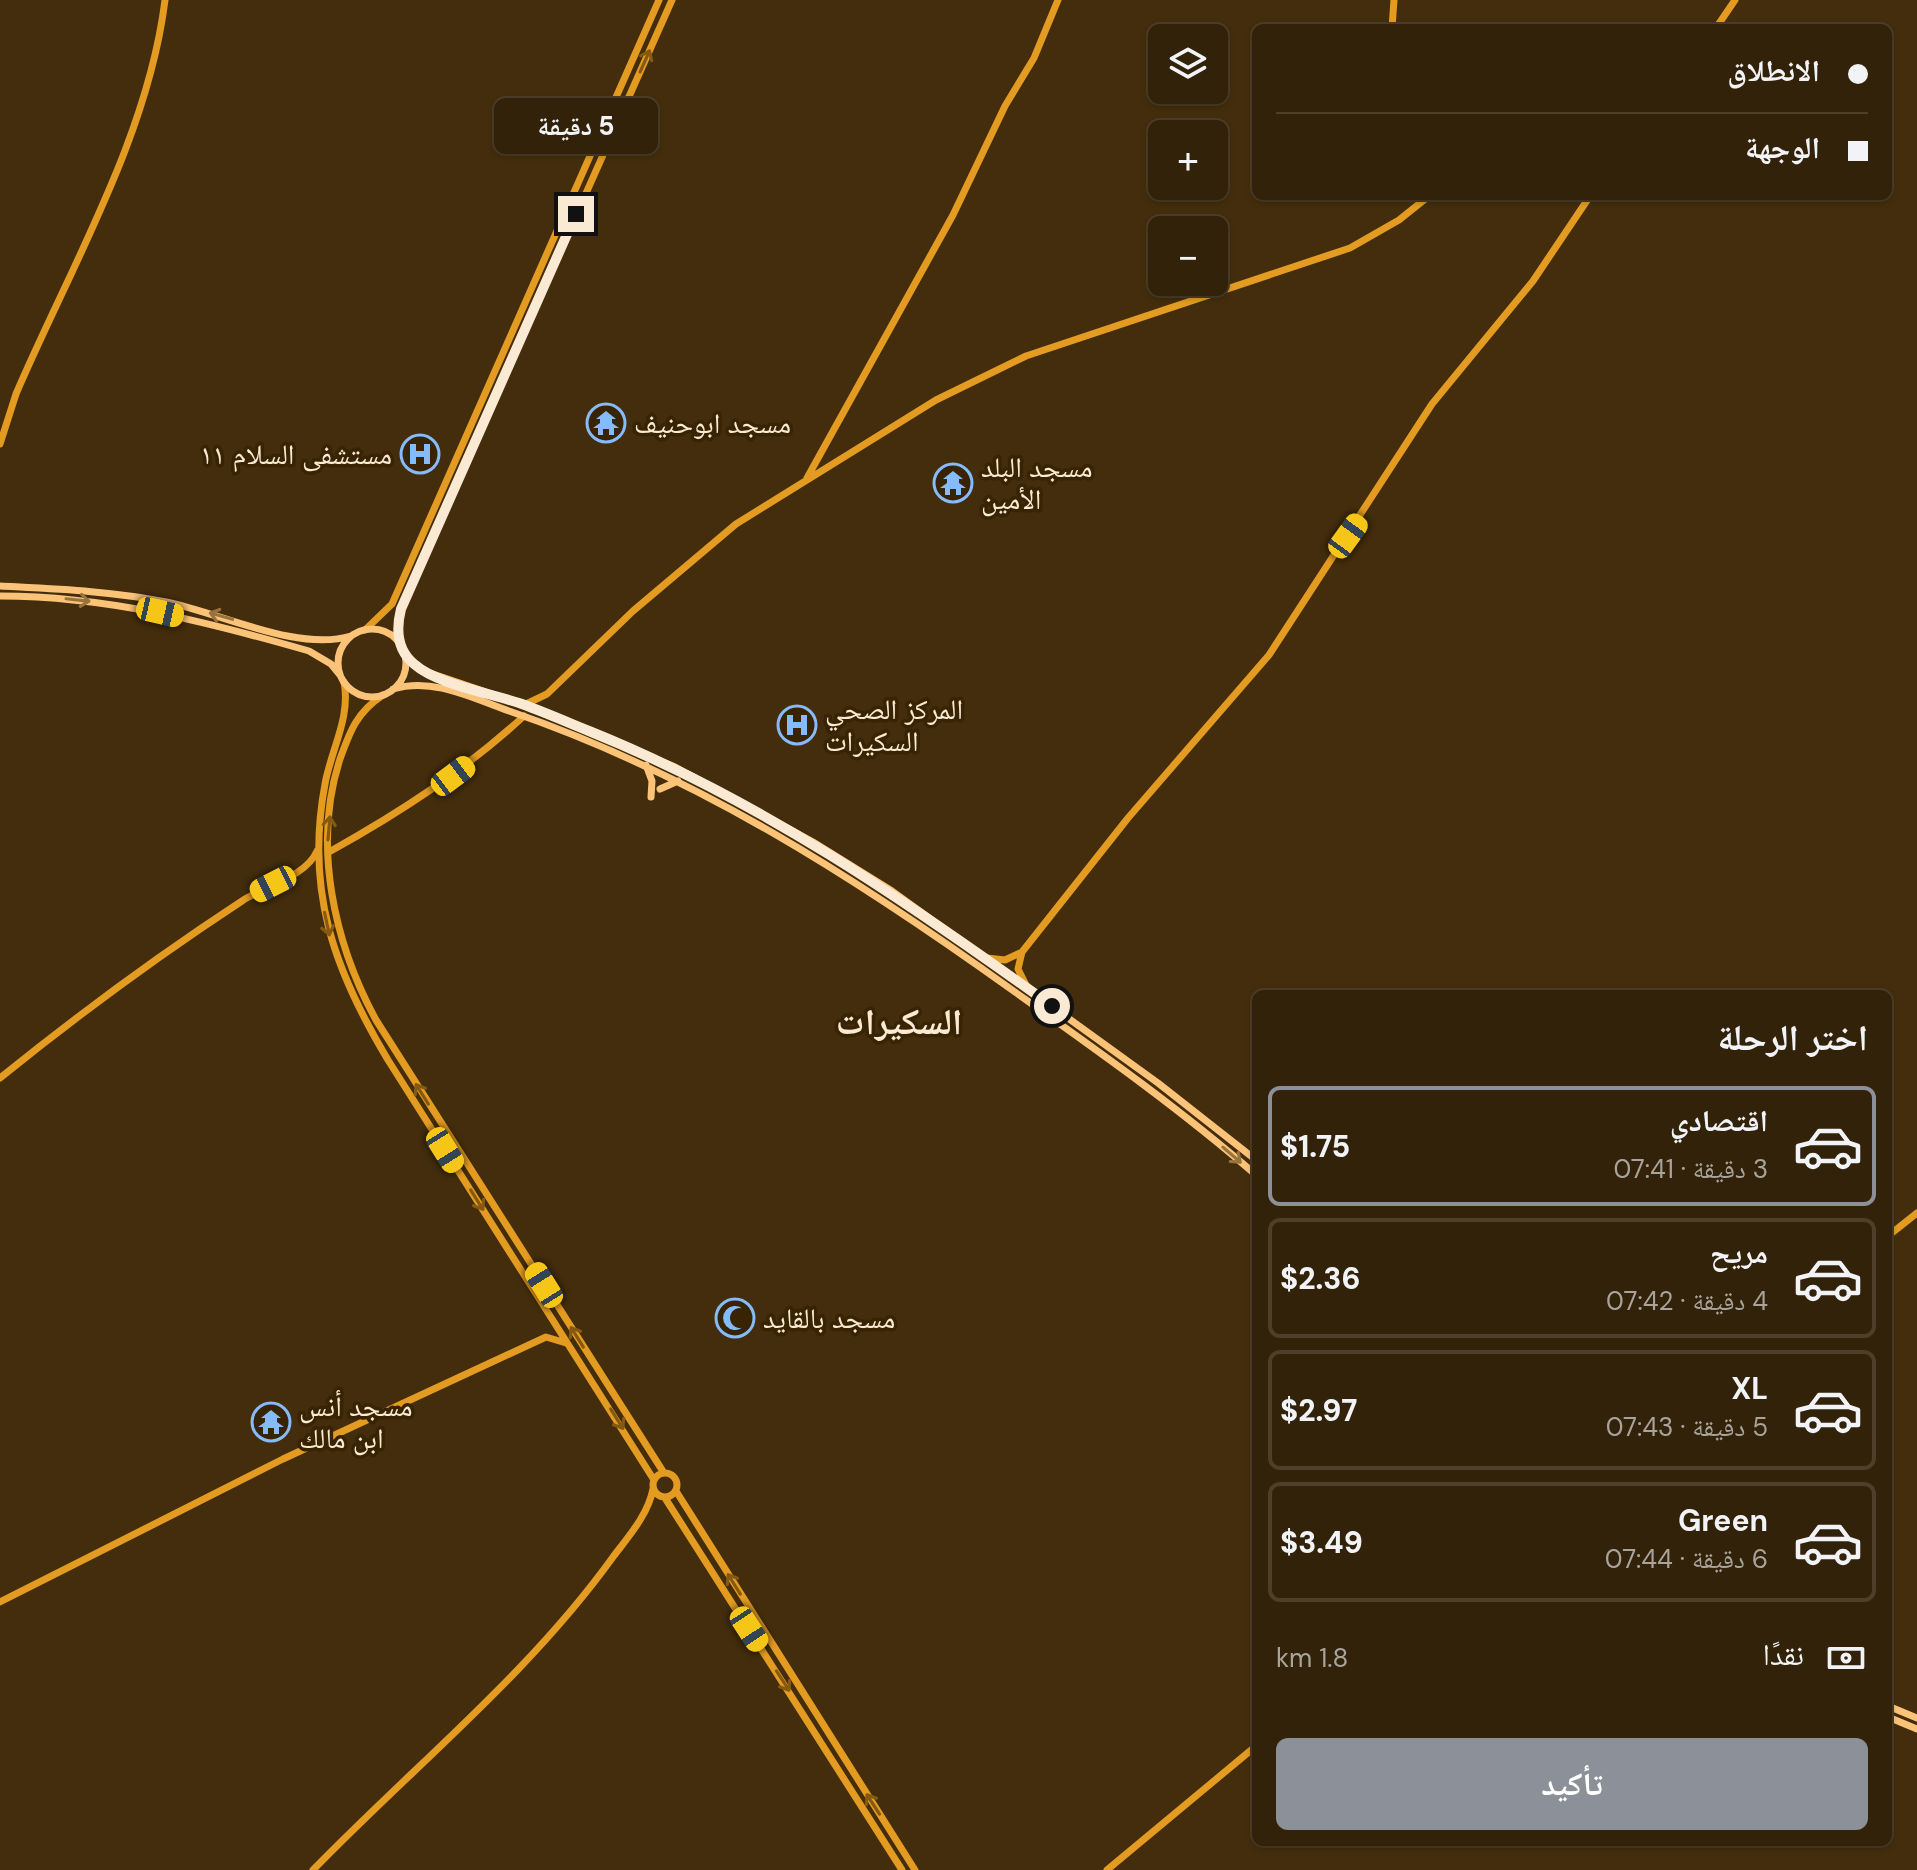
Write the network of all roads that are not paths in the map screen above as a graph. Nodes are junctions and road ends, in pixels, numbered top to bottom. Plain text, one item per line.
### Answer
1 (165, 0) edge
2 (659, 0) edge
3 (672, 0) edge
4 (1058, 0) edge
5 (1394, 0) edge
6 (1735, 0) edge
7 (1392, 24) edge
8 (1719, 24) edge
9 (1424, 200) edge
10 (1587, 200) edge
11 (0, 444) edge
12 (806, 480) junction
13 (0, 586) edge
14 (0, 596) edge
15 (365, 630) junction
16 (351, 636) junction
17 (403, 650) junction
18 (342, 679) junction
19 (393, 689) junction
20 (547, 694) junction
21 (383, 695) junction
22 (524, 705) junction
23 (546, 714) junction
24 (524, 716) junction
25 (646, 765) junction
26 (678, 781) junction
27 (660, 789) dead end
28 (651, 797) dead end
29 (317, 849) junction
30 (329, 852) junction
31 (298, 871) junction
32 (319, 886) junction
33 (1022, 952) junction
34 (983, 957) junction
35 (1028, 989) junction
36 (397, 1053) junction
37 (388, 1060) junction
38 (0, 1078) edge
39 (1205, 1124) junction
40 (1252, 1157) edge
41 (1252, 1171) edge
42 (1917, 1213) edge
43 (1892, 1233) edge
44 (550, 1315) junction
45 (546, 1337) junction
46 (568, 1344) junction
47 (664, 1473) junction
48 (654, 1480) junction
49 (653, 1489) junction
50 (676, 1491) junction
51 (664, 1498) junction
52 (644, 1513) junction
53 (0, 1602) edge
54 (1892, 1708) edge
55 (1917, 1718) edge
56 (1892, 1719) edge
57 (1917, 1729) edge
58 (1252, 1749) edge
59 (857, 1780) junction
60 (849, 1786) junction
61 (313, 1870) edge
62 (902, 1870) edge
63 (915, 1870) edge
64 (1107, 1870) edge

1 - 11 main road
2 - 15 main road
17 -> 3 main road
4 - 12 main road
5 - 7 main road
6 - 8 main road
9 - 12 main road
10 - 33 main road
12 - 20 main road
16 -> 13 main road
14 -> 18 main road
15 - 16 main road
15 - 17 main road
16 - 18 main road
17 - 19 main road
17 - 22 main road
18 - 21 main road
18 - 29 main road
19 - 21 main road
19 - 24 main road
20 - 22 main road
20 - 23 main road
30 -> 21 main road
22 - 23 main road
23 - 34 main road
24 - 25 main road
24 - 30 main road
25 - 26 main road
25 - 28 main road
26 - 27 main road
26 - 39 main road
29 - 31 main road
29 - 32 main road
30 - 36 main road
31 - 32 main road
31 - 38 main road
32 -> 37 main road
33 - 34 main road
33 - 35 main road
34 - 35 main road
35 - 39 main road
36 - 37 main road
47 -> 36 main road
37 -> 44 main road
39 - 40 main road
39 -> 41 main road
42 - 43 main road
44 - 45 main road
44 - 46 main road
45 - 46 main road
45 - 53 main road
46 -> 48 main road
47 - 48 main road
47 - 50 main road
48 - 49 main road
49 - 51 main road
49 - 52 main road
50 - 51 main road
59 -> 50 main road
51 - 52 main road
51 -> 60 main road
52 - 61 main road
54 - 55 main road
56 - 57 main road
58 - 64 main road
59 - 60 main road
63 -> 59 main road
60 - 62 main road

